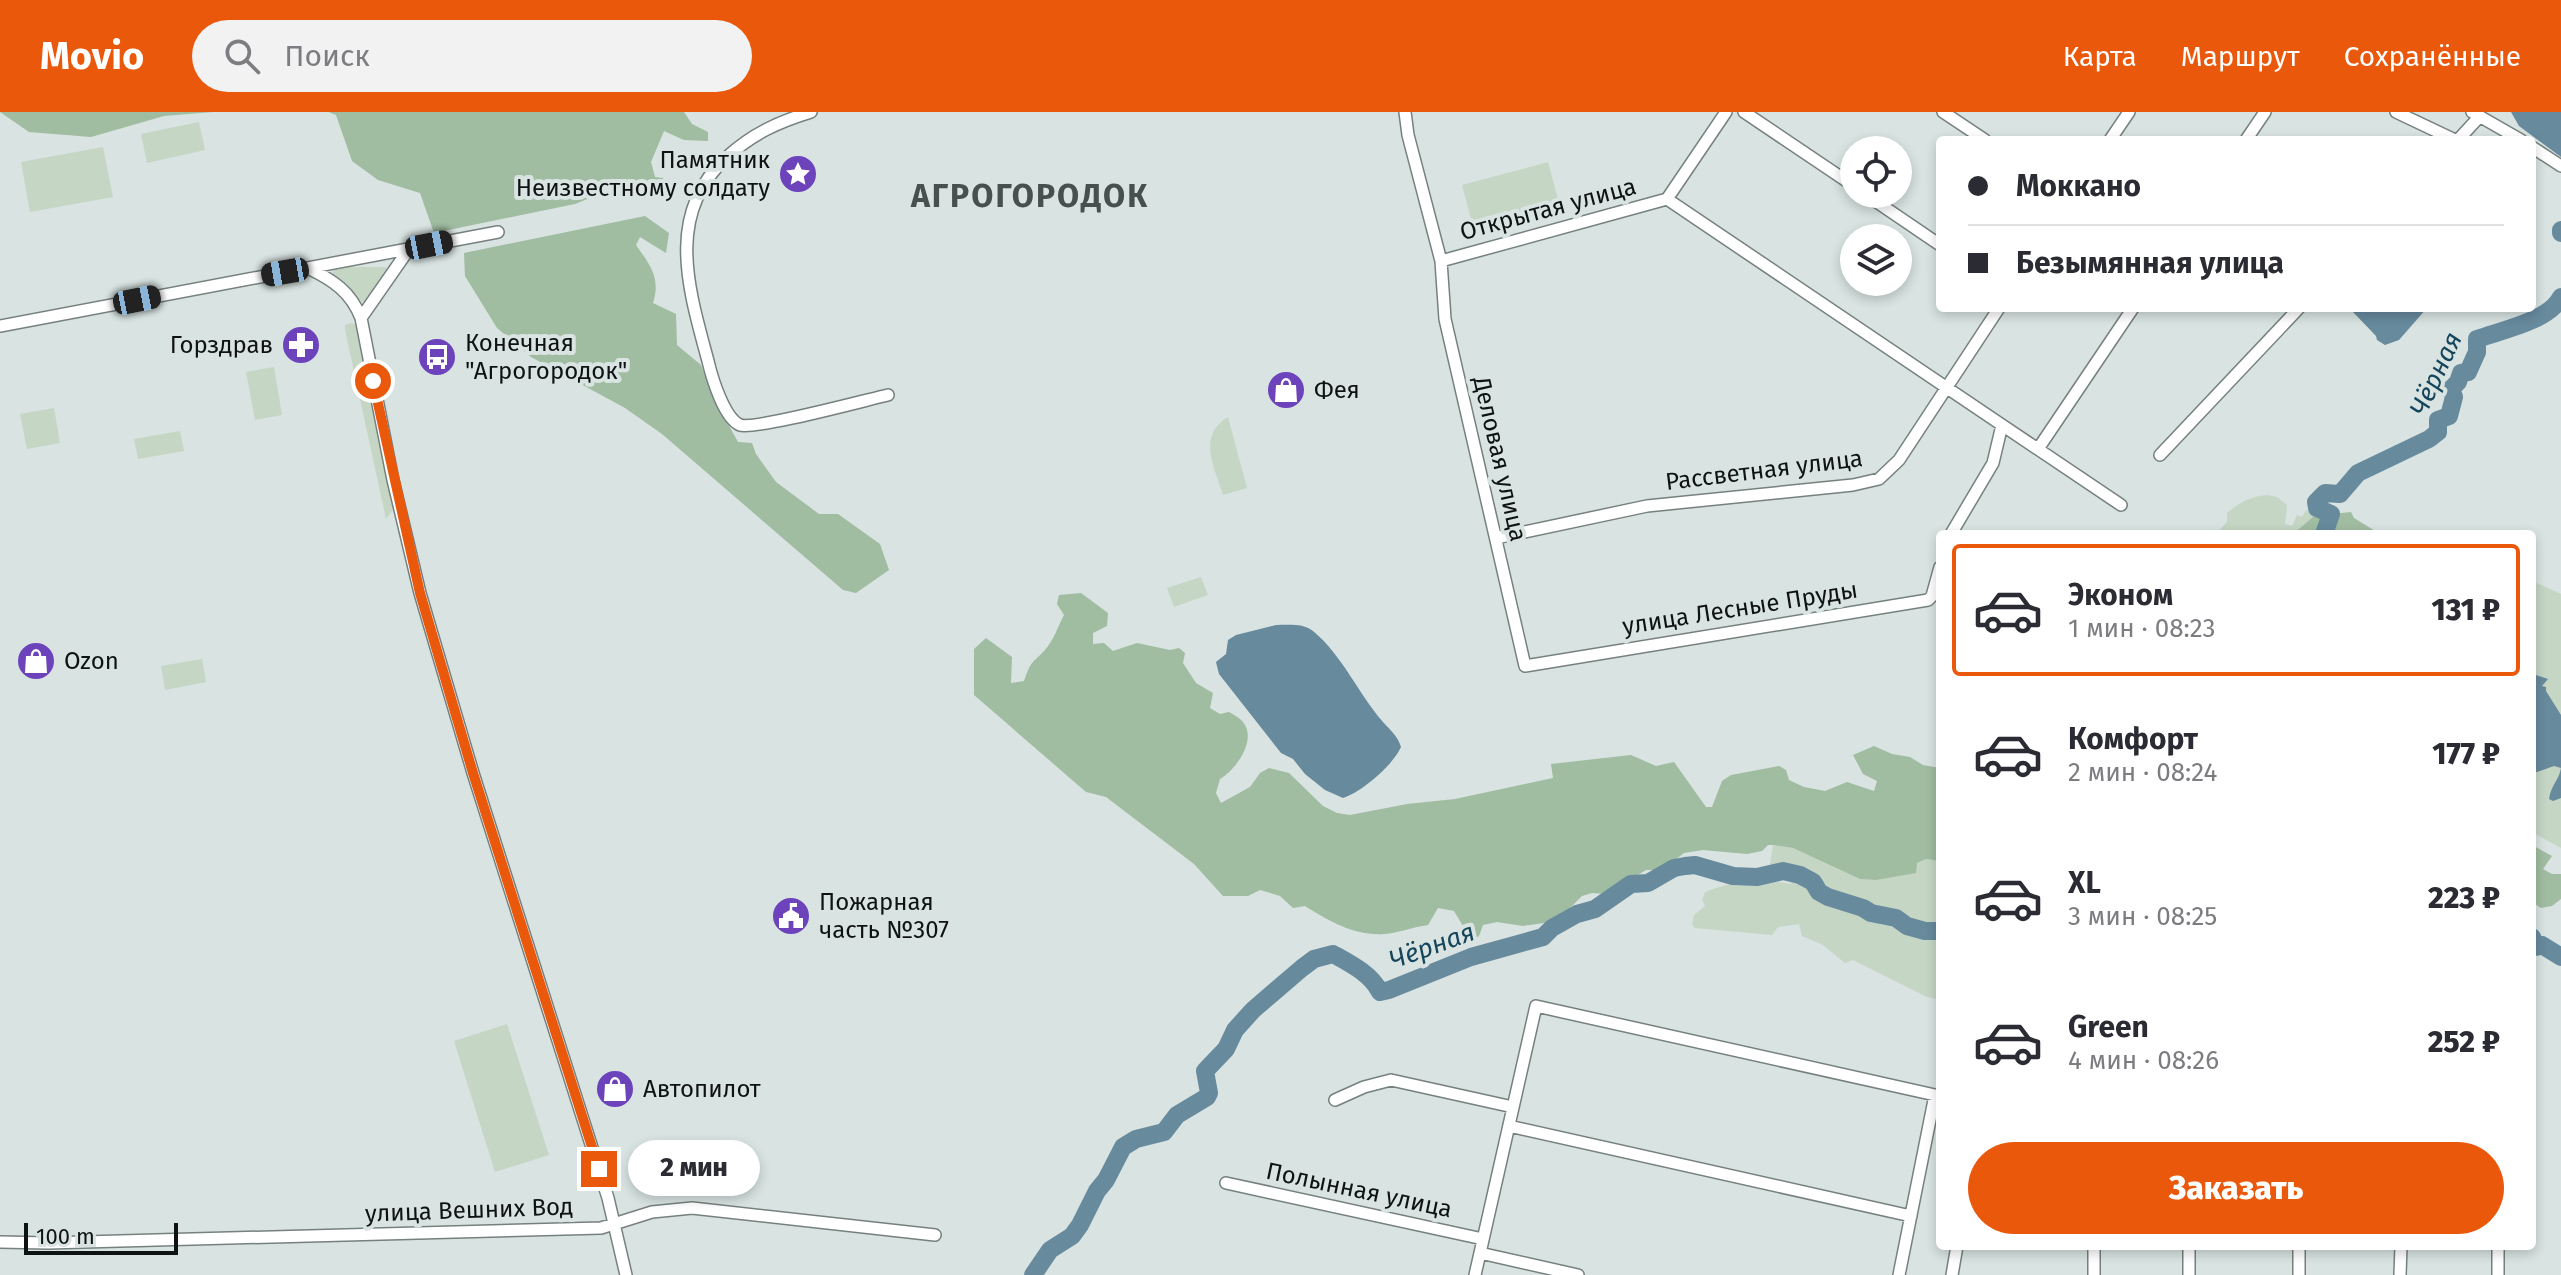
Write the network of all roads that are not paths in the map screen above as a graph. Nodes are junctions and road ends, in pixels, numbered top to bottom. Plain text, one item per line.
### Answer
1 (811, 112) edge
2 (1405, 112) edge
3 (1726, 112) edge
4 (1744, 112) edge
5 (1943, 112) edge
6 (2129, 112) edge
7 (2265, 112) edge
8 (2396, 112) edge
9 (2476, 114) edge
10 (1979, 136) edge
11 (2113, 136) edge
12 (2249, 136) edge
13 (2447, 136) edge
14 (2459, 136) edge
15 (2514, 136) edge
16 (2536, 150) edge
17 (2561, 166) edge
18 (1840, 177) edge
19 (1667, 199) junction
20 (1886, 208) edge
21 (498, 232) dead end
22 (1936, 242) edge
23 (409, 249) junction
24 (1441, 261) junction
25 (308, 268) junction
26 (1996, 312) edge
27 (2130, 312) edge
28 (2295, 312) edge
29 (361, 318) junction
30 (0, 326) edge
31 (1947, 388) junction
32 (888, 395) dead end
33 (2002, 425) junction
34 (2038, 449) junction
35 (2160, 455) dead end
36 (2121, 505) dead end
37 (1953, 530) edge
38 (1496, 538) junction
39 (1936, 582) edge
40 (1525, 666) joint
41 (1335, 1100) dead end
42 (1513, 1107) junction
43 (1509, 1126) junction
44 (1226, 1183) dead end
45 (1911, 1216) junction
46 (615, 1223) junction
47 (935, 1235) dead end
48 (1483, 1239) junction
49 (0, 1242) edge
50 (1956, 1250) edge
51 (2094, 1250) edge
52 (2189, 1250) edge
53 (2299, 1250) edge
54 (2401, 1250) edge
55 (2498, 1250) edge
56 (1480, 1253) junction
57 (626, 1275) edge
58 (1475, 1275) edge
59 (1578, 1275) edge
60 (1899, 1275) edge
61 (1952, 1275) edge
62 (2094, 1275) edge
63 (2189, 1275) edge
64 (2299, 1275) edge
65 (2400, 1275) edge
66 (2498, 1275) edge

1 - 32 street
2 - 24 street, Деловая улица
3 - 19 street
4 - 18 street
5 - 10 street
6 - 11 street
7 - 12 street
8 - 13 street
9 - 14 street
9 - 15 street
16 - 17 street
19 - 24 street, Открытая улица
19 - 31 street
20 - 22 street
21 - 23 street
23 - 25 street
23 - 29 street
24 - 38 street, Деловая улица
25 - 29 street
25 - 30 street
26 - 31 street, Рассветная улица
27 - 34 street
28 - 35 street
29 - 46 street
31 - 33 street
31 - 38 street, Рассветная улица
33 - 34 street
33 - 37 street
34 - 36 street
38 - 40 street, Деловая улица
39 - 40 street, улица Лесные Пруды
41 - 42 street
42 - 43 street
42 - 45 street
43 - 45 street
43 - 48 street
44 - 48 street, Полынная улица
45 - 60 street
46 - 47 street, улица Вешних Вод
46 - 49 street, улица Вешних Вод
46 - 57 street
48 - 56 street
50 - 61 street
51 - 62 street
52 - 63 street
53 - 64 street
54 - 65 street
55 - 66 street
56 - 58 street
56 - 59 street

